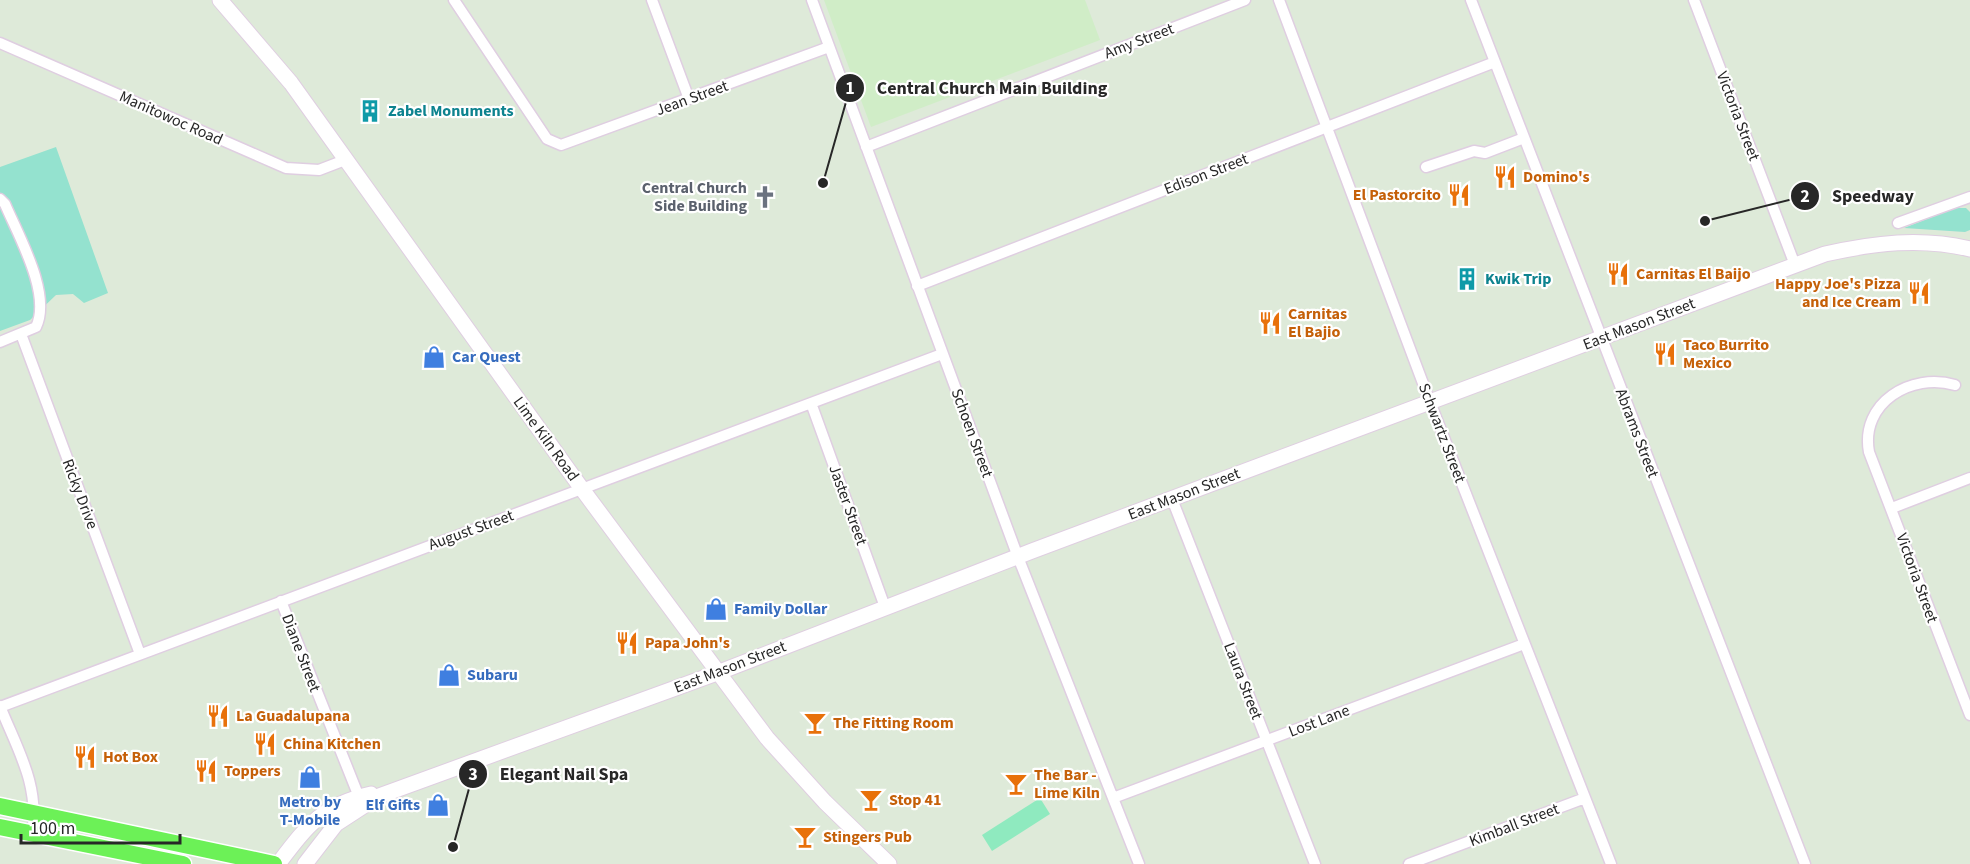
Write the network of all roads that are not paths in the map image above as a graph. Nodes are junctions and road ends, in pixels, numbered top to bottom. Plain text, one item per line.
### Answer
1 (220, 0) edge
2 (454, 0) edge
3 (652, 0) edge
4 (812, 0) edge
5 (1245, 0) edge
6 (1279, 0) edge
7 (1471, 0) edge
8 (1694, 0) edge
9 (0, 43) edge
10 (829, 47) junction
11 (1495, 62) junction
12 (688, 99) junction
13 (1326, 128) junction
14 (1524, 138) junction
15 (866, 147) junction
16 (345, 160) junction
17 (1426, 167) dead end
18 (1970, 197) edge
19 (0, 199) edge
20 (1898, 223) dead end
21 (1970, 249) edge
22 (1795, 265) junction
23 (917, 285) junction
24 (21, 334) junction
25 (1600, 338) junction
26 (0, 342) edge
27 (942, 354) junction
28 (1955, 386) dead end
29 (1430, 402) junction
30 (811, 403) junction
31 (1970, 478) edge
32 (582, 489) junction
33 (1172, 499) junction
34 (1892, 508) junction
35 (1018, 556) junction
36 (281, 601) junction
37 (885, 607) junction
38 (1524, 644) junction
39 (140, 654) junction
40 (717, 673) junction
41 (0, 706) edge
42 (1970, 715) edge
43 (1266, 740) junction
44 (1113, 798) junction
45 (1585, 798) junction
46 (360, 801) junction
47 (0, 806) edge
48 (35, 813) junction
49 (0, 827) edge
50 (32, 833) junction
51 (183, 864) edge
52 (276, 864) edge
53 (305, 864) edge
54 (889, 864) edge
55 (1139, 864) edge
56 (1315, 864) edge
57 (1409, 864) edge
58 (1611, 864) edge
59 (1805, 864) edge

1 - 16 main road, Lime Kiln Road
2 - 12 street, Jean Street
3 - 12 street
4 - 10 street, Schoen Street
5 - 15 street, Amy Street
6 - 13 street, Schwartz Street
7 - 11 street, Abrams Street
8 - 22 street, Victoria Street
9 - 16 street, Manitowoc Road
10 - 12 street, Jean Street
10 - 15 street, Schoen Street
11 - 13 street, Edison Street
11 - 14 street, Abrams Street
13 - 23 street, Edison Street
13 - 29 street, Schwartz Street
14 - 17 street
14 - 25 street, Abrams Street
15 - 23 street, Schoen Street
16 - 32 main road, Lime Kiln Road
18 - 20 street
19 - 24 street
21 - 22 main road, East Mason Street
22 - 25 main road, East Mason Street
23 - 27 street, Schoen Street
24 - 26 street
24 - 39 street, Ricky Drive
25 - 29 main road, East Mason Street
25 - 59 street, Abrams Street
27 - 30 street, August Street
27 - 35 street, Schoen Street
28 - 34 street, Victoria Street
29 - 33 main road, East Mason Street
29 - 38 street, Schwartz Street
30 - 32 street, August Street
30 - 37 street, Jaster Street
31 - 34 street
32 - 36 street, August Street
32 - 40 main road, Lime Kiln Road
33 - 35 main road, East Mason Street
33 - 43 street, Laura Street
34 - 42 street, Victoria Street
35 - 37 main road, East Mason Street
35 - 44 street, Schoen Street
36 - 39 street, August Street
36 - 46 street, Diane Street
37 - 40 main road, East Mason Street
38 - 43 street, Lost Lane
38 - 45 street, Schwartz Street
39 - 41 street, August Street
40 - 46 main road, East Mason Street
40 - 54 main road, Lime Kiln Road
41 - 48 street
43 - 44 street, Lost Lane
43 - 56 street, Laura Street
44 - 55 street, Schoen Street
45 - 57 street, Kimball Street
45 - 58 street, Schwartz Street
46 - 52 main road, East Mason Street
46 - 53 main road, East Mason Street
47 - 48 main road
48 - 50 street
48 - 52 main road
49 - 50 main road
50 - 51 main road

